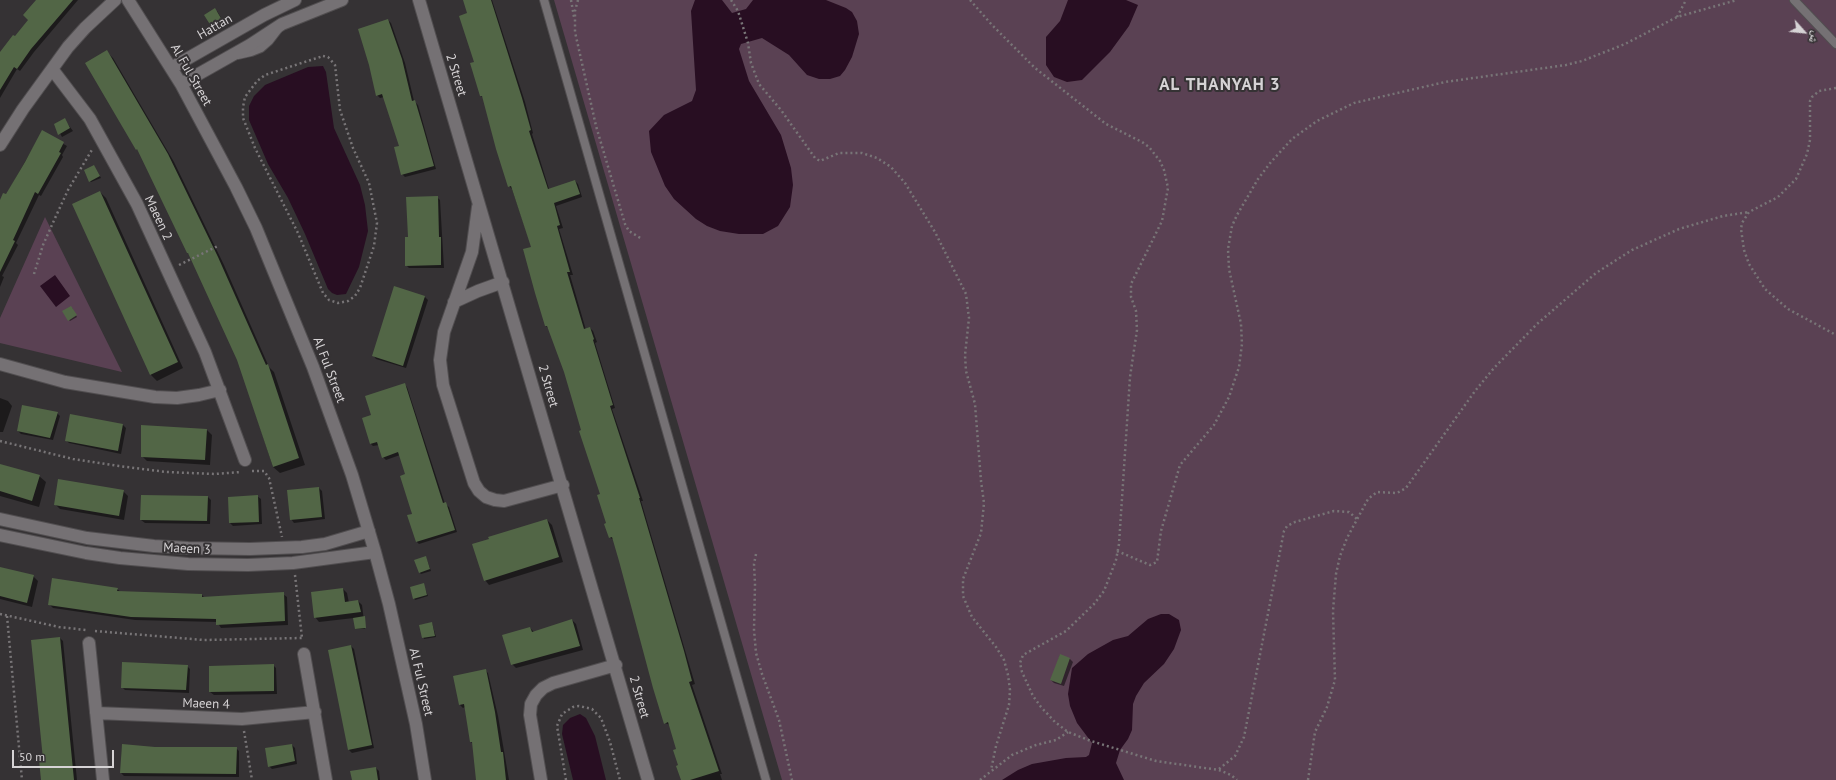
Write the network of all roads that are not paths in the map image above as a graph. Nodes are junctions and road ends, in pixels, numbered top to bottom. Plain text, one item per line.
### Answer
1 (114, 0) edge
2 (128, 0) edge
3 (295, 0) edge
4 (342, 0) edge
5 (419, 0) edge
6 (544, 0) edge
7 (1794, 0) edge
8 (275, 4) edge
9 (282, 24) junction
10 (221, 40) junction
11 (1836, 44) edge
12 (230, 55) junction
13 (172, 68) junction
14 (52, 69) junction
15 (180, 84) junction
16 (0, 145) edge
17 (479, 200) junction
18 (503, 282) junction
19 (454, 302) junction
20 (0, 364) edge
21 (220, 390) junction
22 (246, 468) road end
23 (563, 485) junction
24 (0, 519) edge
25 (369, 531) junction
26 (0, 535) edge
27 (375, 552) junction
28 (89, 643) dead end
29 (304, 654) road end
30 (616, 664) junction
31 (315, 712) junction
32 (96, 713) junction
33 (103, 780) edge
34 (326, 780) edge
35 (425, 780) edge
36 (541, 780) edge
37 (648, 780) edge
38 (766, 780) edge

1 - 14 street
2 - 13 street, Al Ful Street
3 - 8 street, Hattan
4 - 9 street
5 - 17 street, 2 Street
6 - 38 lane
7 - 11 lane
8 - 9 street
8 - 10 street, Hattan
9 - 12 street
10 - 12 street
10 - 13 street, Hattan
12 - 15 street
13 - 15 street, Al Ful Street
14 - 16 street
14 - 21 street, Maeen 2
15 - 25 street, Al Ful Street
17 - 18 street, 2 Street
17 - 19 street
18 - 19 street
18 - 23 street, 2 Street
19 - 23 street
20 - 21 street
21 - 22 street, Maeen 2
23 - 30 street, 2 Street
24 - 25 street, Maeen 3
25 - 27 street, Al Ful Street
26 - 27 street, Maeen 3
27 - 35 street, Al Ful Street
28 - 32 street
29 - 31 street
30 - 36 street
30 - 37 street, 2 Street
31 - 32 street, Maeen 4
31 - 34 street
32 - 33 street

